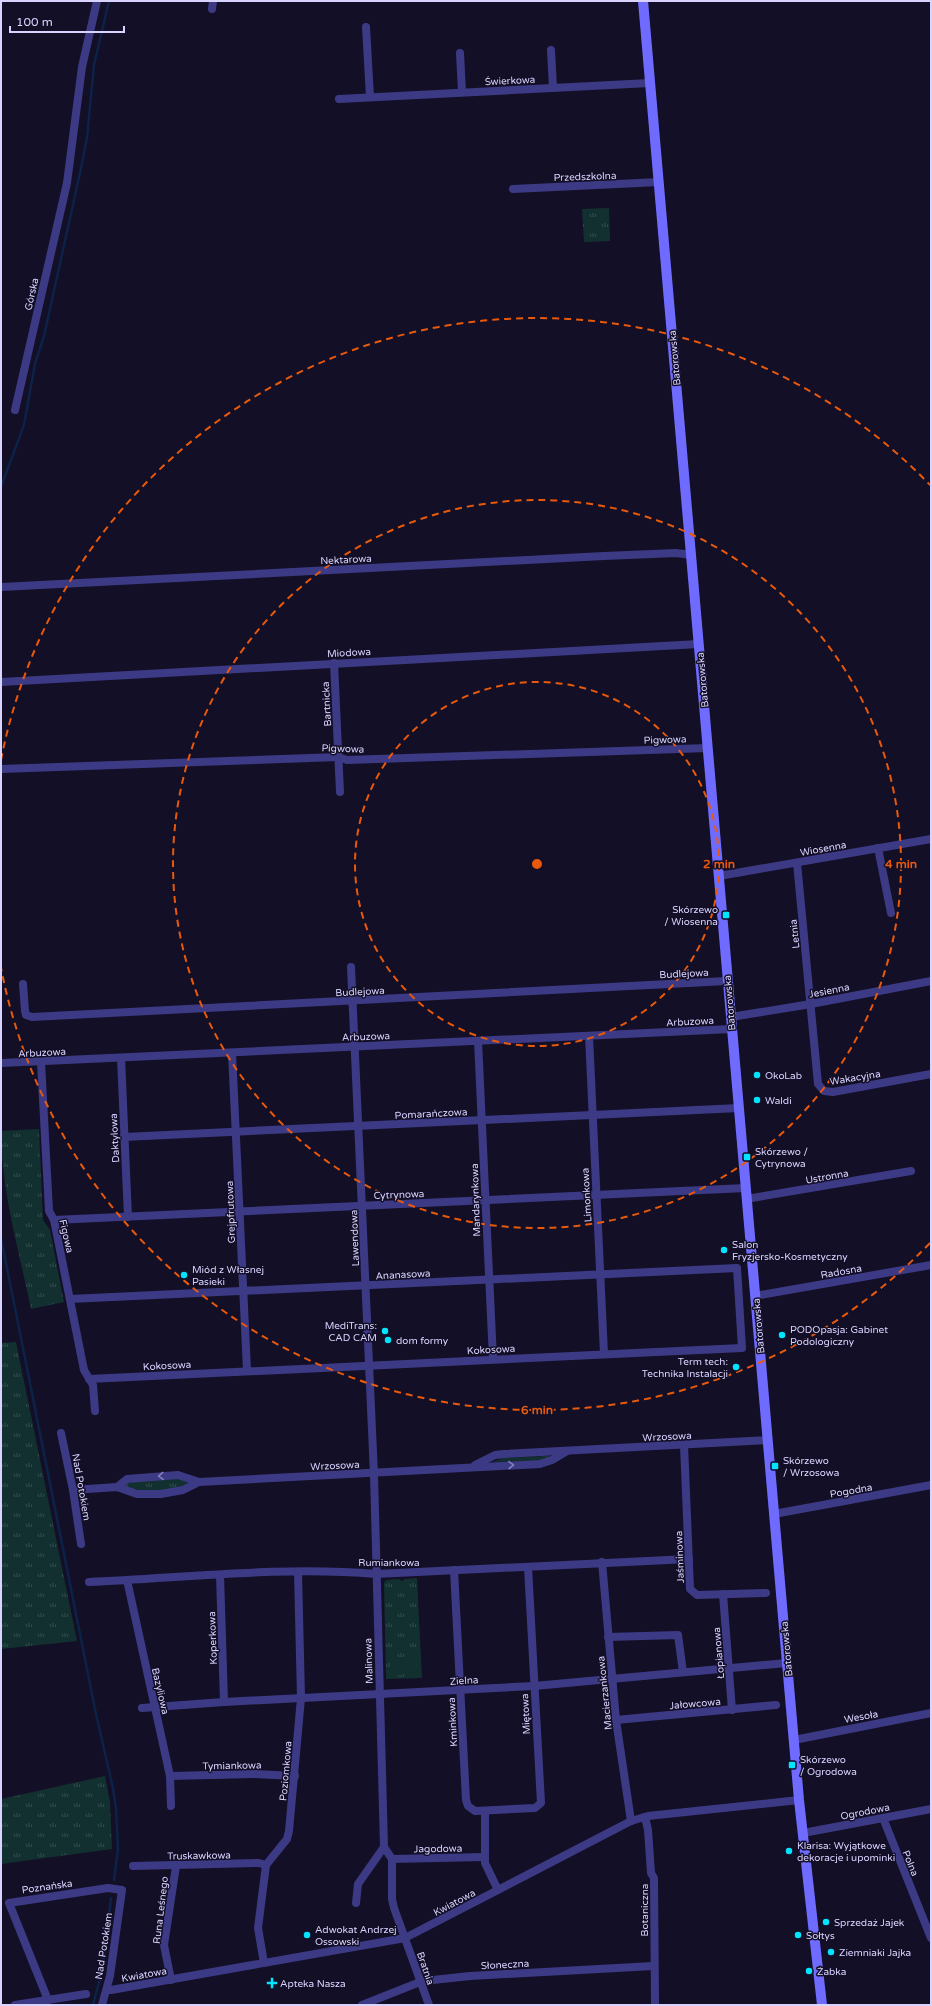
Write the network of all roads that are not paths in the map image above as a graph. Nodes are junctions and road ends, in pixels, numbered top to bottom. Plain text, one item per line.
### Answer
1 (97, 1) edge
2 (643, 1) edge
3 (366, 27) dead end
4 (551, 50) dead end
5 (460, 53) dead end
6 (650, 83) junction
7 (553, 88) junction
8 (462, 92) junction
9 (370, 97) junction
10 (339, 99) dead end
11 (659, 182) junction
12 (513, 189) dead end
13 (15, 410) dead end
14 (691, 555) junction
15 (1, 587) edge
16 (699, 644) junction
17 (334, 663) junction
18 (1, 682) edge
19 (708, 748) junction
20 (338, 757) junction
21 (1, 769) edge
22 (340, 792) dead end
23 (931, 839) edge
24 (878, 848) junction
25 (797, 863) junction
26 (719, 876) junction
27 (891, 912) dead end
28 (351, 966) dead end
29 (727, 981) junction
30 (931, 981) edge
31 (23, 984) dead end
32 (353, 1001) junction
33 (811, 1004) junction
34 (731, 1017) junction
35 (732, 1029) junction
36 (589, 1036) junction
37 (478, 1041) junction
38 (355, 1046) junction
39 (232, 1053) junction
40 (121, 1058) junction
41 (41, 1062) junction
42 (1, 1063) edge
43 (931, 1074) edge
44 (738, 1108) junction
45 (593, 1116) junction
46 (482, 1121) junction
47 (359, 1127) junction
48 (237, 1132) junction
49 (124, 1137) junction
50 (911, 1171) dead end
51 (746, 1188) junction
52 (596, 1195) junction
53 (746, 1199) junction
54 (485, 1200) junction
55 (362, 1205) junction
56 (240, 1211) junction
57 (128, 1217) junction
58 (54, 1220) junction
59 (931, 1264) edge
60 (737, 1268) joint
61 (600, 1274) junction
62 (489, 1280) junction
63 (366, 1286) junction
64 (244, 1291) junction
65 (755, 1296) junction
66 (70, 1299) junction
67 (604, 1354) junction
68 (493, 1359) junction
69 (370, 1365) junction
70 (248, 1370) junction
71 (89, 1379) junction
72 (95, 1411) dead end
73 (61, 1433) dead end
74 (768, 1440) junction
75 (684, 1445) junction
76 (567, 1451) junction
77 (472, 1467) junction
78 (374, 1474) junction
79 (199, 1482) junction
80 (931, 1486) edge
81 (117, 1487) junction
82 (73, 1490) junction
83 (774, 1514) junction
84 (81, 1544) dead end
85 (689, 1559) junction
86 (602, 1562) junction
87 (528, 1567) junction
88 (454, 1570) junction
89 (298, 1572) junction
90 (376, 1574) junction
91 (220, 1575) junction
92 (127, 1580) junction
93 (89, 1582) dead end
94 (766, 1593) dead end
95 (723, 1594) junction
96 (608, 1637) junction
97 (787, 1663) junction
98 (729, 1668) junction
99 (683, 1672) junction
100 (612, 1680) junction
101 (534, 1686) junction
102 (460, 1691) junction
103 (379, 1694) junction
104 (302, 1698) junction
105 (224, 1702) junction
106 (776, 1705) dead end
107 (154, 1706) junction
108 (142, 1708) dead end
109 (732, 1710) junction
110 (931, 1713) edge
111 (616, 1720) junction
112 (794, 1740) junction
113 (170, 1776) junction
114 (294, 1776) junction
115 (799, 1800) junction
116 (171, 1806) dead end
117 (931, 1809) edge
118 (485, 1811) junction
119 (645, 1817) junction
120 (882, 1818) junction
121 (631, 1821) junction
122 (803, 1833) junction
123 (384, 1847) junction
124 (485, 1857) junction
125 (392, 1859) junction
126 (266, 1865) junction
127 (133, 1866) dead end
128 (176, 1866) junction
129 (122, 1890) joint
130 (498, 1890) junction
131 (356, 1903) dead end
132 (405, 1938) junction
133 (931, 1938) edge
134 (264, 1963) junction
135 (653, 1966) junction
136 (171, 1980) junction
137 (420, 1982) junction
138 (107, 1990) junction
139 (86, 1994) dead end
140 (48, 2000) junction
141 (15, 2005) edge
142 (102, 2005) edge
143 (362, 2005) edge
144 (429, 2005) edge
145 (654, 2005) edge
146 (822, 2005) edge

1 - 13 street, Górska
2 - 6 street, Batorowska
3 - 9 street
4 - 7 street
5 - 8 street
6 - 7 street, Świerkowa
6 - 11 street, Batorowska
7 - 8 street, Świerkowa
8 - 9 street, Świerkowa
9 - 10 street, Świerkowa
11 - 12 street, Przedszkolna
11 - 14 street, Batorowska
14 - 15 street, Nektarowa
14 - 16 street, Batorowska
16 - 17 street, Miodowa
16 - 19 street, Batorowska
17 - 18 street, Miodowa
17 - 20 street, Bartnicka
19 - 20 street, Pigwowa
19 - 26 street, Batorowska
20 - 21 street, Pigwowa
20 - 22 street, Bartnicka
23 - 24 street, Wiosenna
24 - 25 street, Wiosenna
24 - 27 street
25 - 26 street, Wiosenna
25 - 33 street, Letnia
26 - 29 street, Batorowska
28 - 32 street, Lawendowa
29 - 32 street, Budlejowa
29 - 34 street, Batorowska
30 - 33 street, Jesienna
31 - 32 street, Budlejowa
32 - 38 street, Lawendowa
33 - 34 street, Jesienna
33 - 43 street, Wakacyjna
34 - 35 street, Batorowska
35 - 36 street, Arbuzowa
35 - 44 street, Batorowska
36 - 37 street, Arbuzowa
36 - 45 street, Limonkowa
37 - 38 street, Arbuzowa
37 - 46 street, Mandarynkowa
38 - 39 street, Arbuzowa
38 - 47 street, Lawendowa
39 - 40 street, Arbuzowa
39 - 48 street, Grejpfrutowa
40 - 41 street, Arbuzowa
40 - 49 street, Daktylowa
41 - 42 street, Arbuzowa
41 - 58 street, Figowa
44 - 45 street, Pomarańczowa
44 - 51 street, Batorowska
45 - 46 street, Pomarańczowa
45 - 52 street, Limonkowa
46 - 47 street, Pomarańczowa
46 - 54 street, Mandarynkowa
47 - 48 street, Pomarańczowa
47 - 55 street, Lawendowa
48 - 49 street, Pomarańczowa
48 - 56 street, Grejpfrutowa
49 - 57 street, Daktylowa
50 - 53 street, Ustronna
51 - 52 street, Cytrynowa
51 - 53 street, Batorowska
52 - 54 street, Cytrynowa
52 - 61 street, Limonkowa
53 - 65 street, Batorowska
54 - 55 street, Cytrynowa
54 - 62 street, Mandarynkowa
55 - 56 street, Cytrynowa
55 - 63 street, Lawendowa
56 - 57 street, Cytrynowa
56 - 64 street, Grejpfrutowa
57 - 58 street, Cytrynowa
58 - 66 street, Figowa
59 - 65 street, Radosna
60 - 61 street, Ananasowa
60 - 67 street, Kokosowa
61 - 62 street, Ananasowa
61 - 67 street, Limonkowa
62 - 63 street, Ananasowa
62 - 68 street, Mandarynkowa
63 - 64 street, Ananasowa
63 - 69 street, Lawendowa
64 - 66 street, Ananasowa
64 - 70 street, Grejpfrutowa
65 - 74 street, Batorowska
66 - 71 street, Figowa
67 - 68 street, Kokosowa
68 - 69 street, Kokosowa
69 - 70 street, Kokosowa
69 - 78 street, Lawendowa
70 - 71 street, Kokosowa
71 - 72 street, Figowa
73 - 82 street, Nad Potokiem
74 - 75 street, Wrzosowa
74 - 83 street, Batorowska
75 - 76 street, Wrzosowa
75 - 85 street, Jaśminowa
76 - 77 street, Wrzosowa
77 -> 76 street, Wrzosowa
77 - 78 street, Wrzosowa
78 - 79 street, Wrzosowa
78 - 90 street, Malinowa
79 - 81 street, Wrzosowa
79 -> 81 street, Wrzosowa
80 - 83 street, Pogodna
81 - 82 street, Wrzosowa
82 - 84 street, Nad Potokiem
83 - 97 street, Batorowska
85 - 86 street, Rumiankowa
85 - 95 street, Jaśminowa
86 - 87 street, Rumiankowa
86 - 96 street, Macierzankowa
87 - 88 street, Rumiankowa
87 - 101 street, Miętowa
88 - 90 street, Rumiankowa
88 - 102 street, Kminkowa
89 - 90 street, Rumiankowa
89 - 91 street, Rumiankowa
89 - 104 street, Poziomkowa
90 - 103 street, Malinowa
91 - 92 street, Rumiankowa
91 - 105 street, Koperkowa
92 - 93 street, Rumiankowa
92 - 107 street, Bazyliowa
94 - 95 street, Jaśminowa
95 - 98 street, Łopianowa
96 - 99 street
96 - 100 street, Macierzankowa
97 - 98 street, Zielna
97 - 112 street, Batorowska
98 - 99 street, Zielna
98 - 109 street, Łopianowa
99 - 100 street, Zielna
100 - 101 street, Zielna
100 - 111 street, Macierzankowa
101 - 102 street, Zielna
101 - 118 street, Miętowa
102 - 103 street, Zielna
102 - 118 street, Kminkowa
103 - 104 street, Zielna
103 - 123 street, Malinowa
104 - 105 street, Zielna
104 - 114 street, Poziomkowa
105 - 107 street, Zielna
106 - 109 street, Jałowcowa
107 - 108 street, Zielna
107 - 113 street, Bazyliowa
109 - 111 street, Jałowcowa
110 - 112 street, Wesoła
111 - 121 street, Macierzankowa
112 - 115 street, Batorowska
113 - 114 street, Tymiankowa
113 - 116 street, Bazyliowa
114 - 126 street, Poziomkowa
115 - 119 street, Kwiatowa
115 - 122 street, Batorowska
117 - 120 street, Ogrodowa
118 - 124 street
119 - 121 street, Kwiatowa
119 - 135 street, Botaniczna
120 - 122 street, Ogrodowa
120 - 133 street, Polna
121 - 130 street, Kwiatowa
122 - 146 street, Batorowska
123 - 125 street
123 - 131 street
124 - 125 street, Jagodowa
124 - 130 street
125 - 132 street
126 - 128 street, Truskawkowa
126 - 134 street
127 - 128 street, Truskawkowa
128 - 136 street, Runa Leśnego
129 - 138 street, Nad Potokiem
129 - 140 street, Poznańska
130 - 132 street, Kwiatowa
132 - 134 street, Kwiatowa
132 - 137 street, Bratnia
134 - 136 street, Kwiatowa
135 - 137 street, Słoneczna
135 - 145 street, Botaniczna
136 - 138 street, Kwiatowa
137 - 143 street, Słoneczna
137 - 144 street, Bratnia
138 - 142 street, Nad Potokiem
139 - 140 street
140 - 141 street

